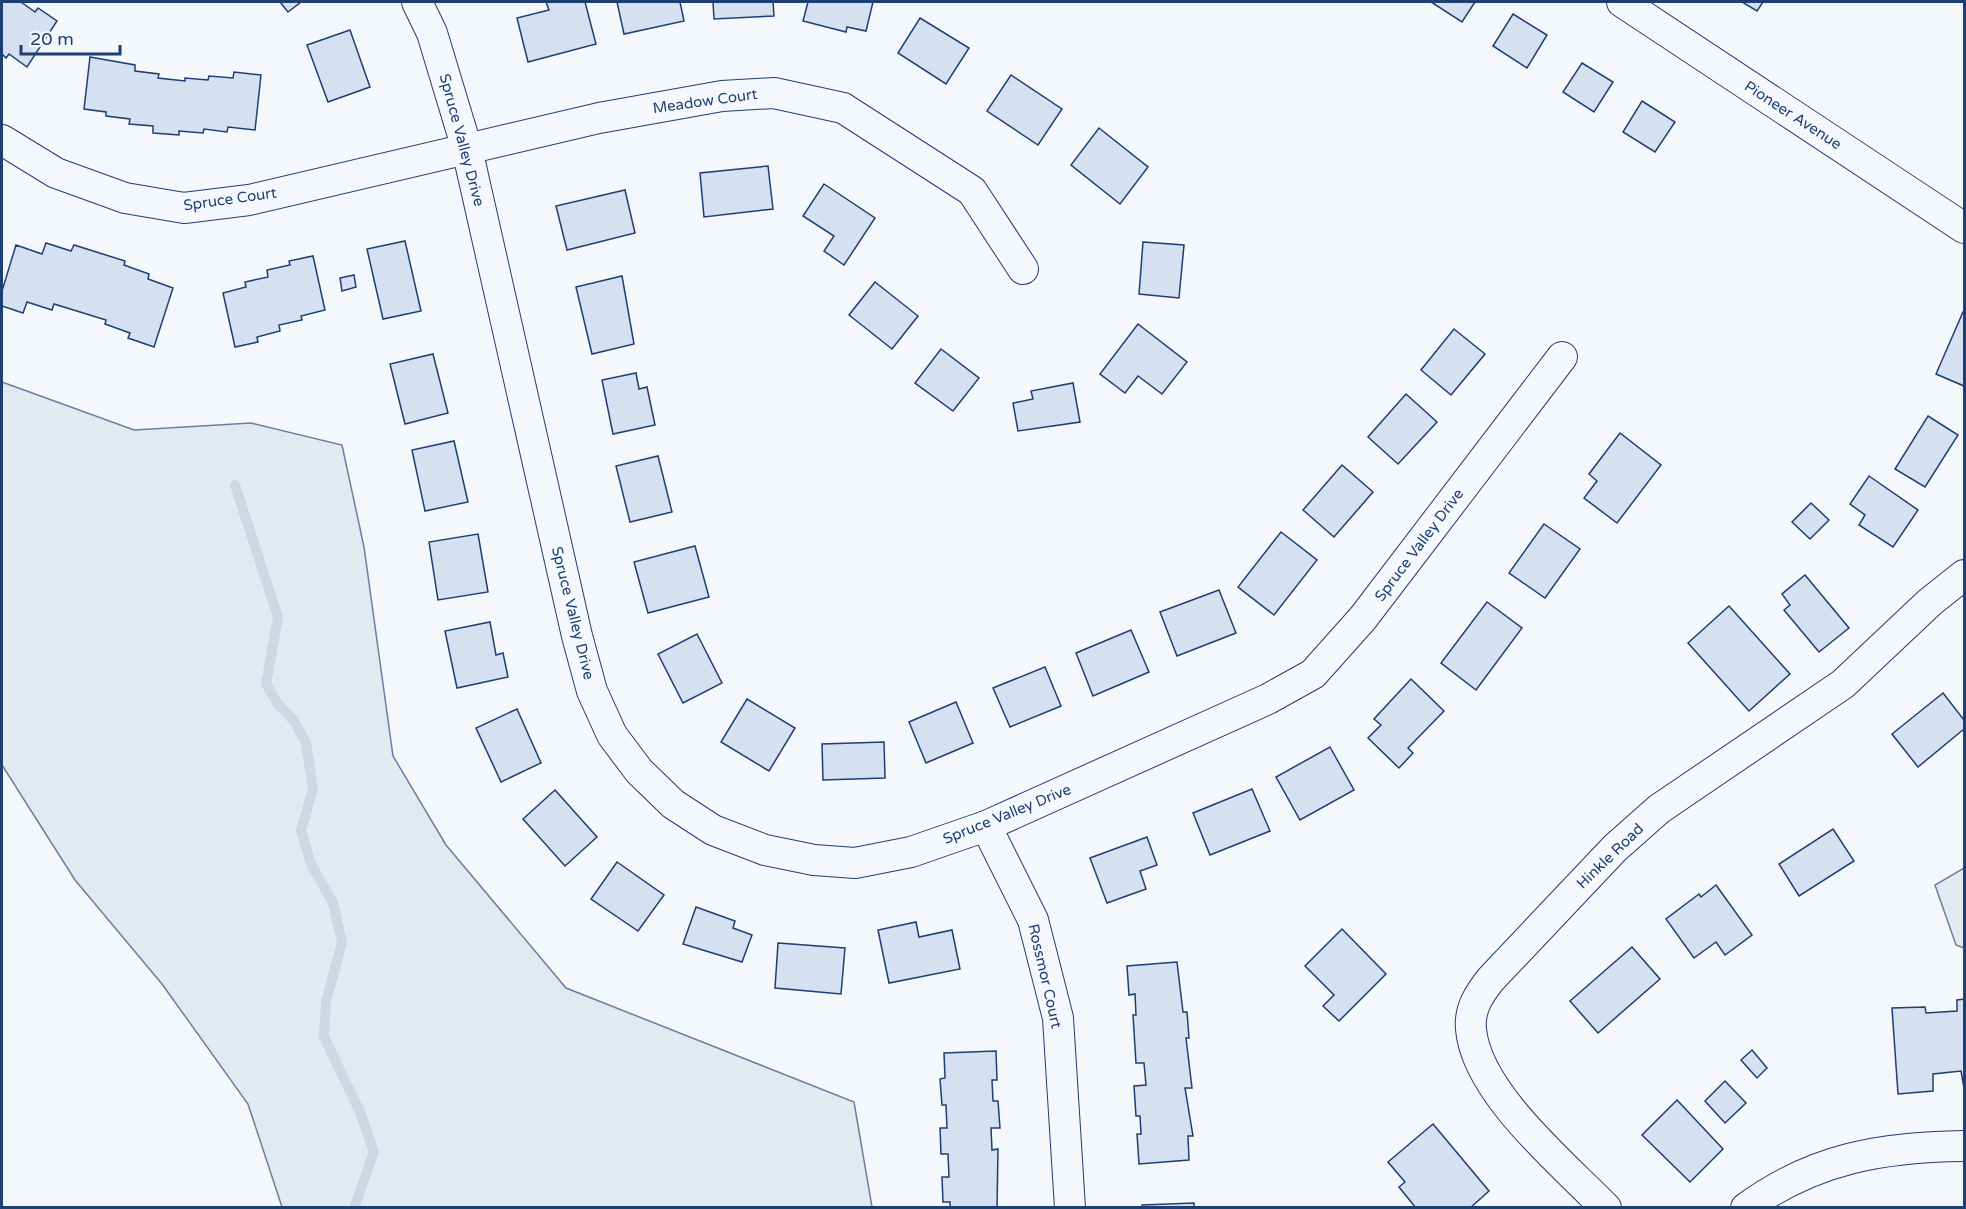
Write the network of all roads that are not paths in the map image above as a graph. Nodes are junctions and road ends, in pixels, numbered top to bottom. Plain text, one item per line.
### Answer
1 (417, 2) edge
2 (1622, 2) edge
3 (2, 140) edge
4 (467, 149) junction
5 (1965, 228) edge
6 (1023, 269) dead end
7 (1562, 357) dead end
8 (1965, 574) edge
9 (986, 826) junction
10 (1965, 1146) edge
11 (1071, 1208) edge
12 (1606, 1208) edge
13 (1746, 1208) edge

1 - 4 street, Spruce Valley Drive
2 - 5 street, Pioneer Avenue
3 - 4 street, Spruce Court
4 - 6 street, Meadow Court
4 - 9 street, Spruce Valley Drive
7 - 9 street, Spruce Valley Drive
8 - 12 street, Hinkle Road
9 - 11 street, Rossmor Court
10 - 13 street

